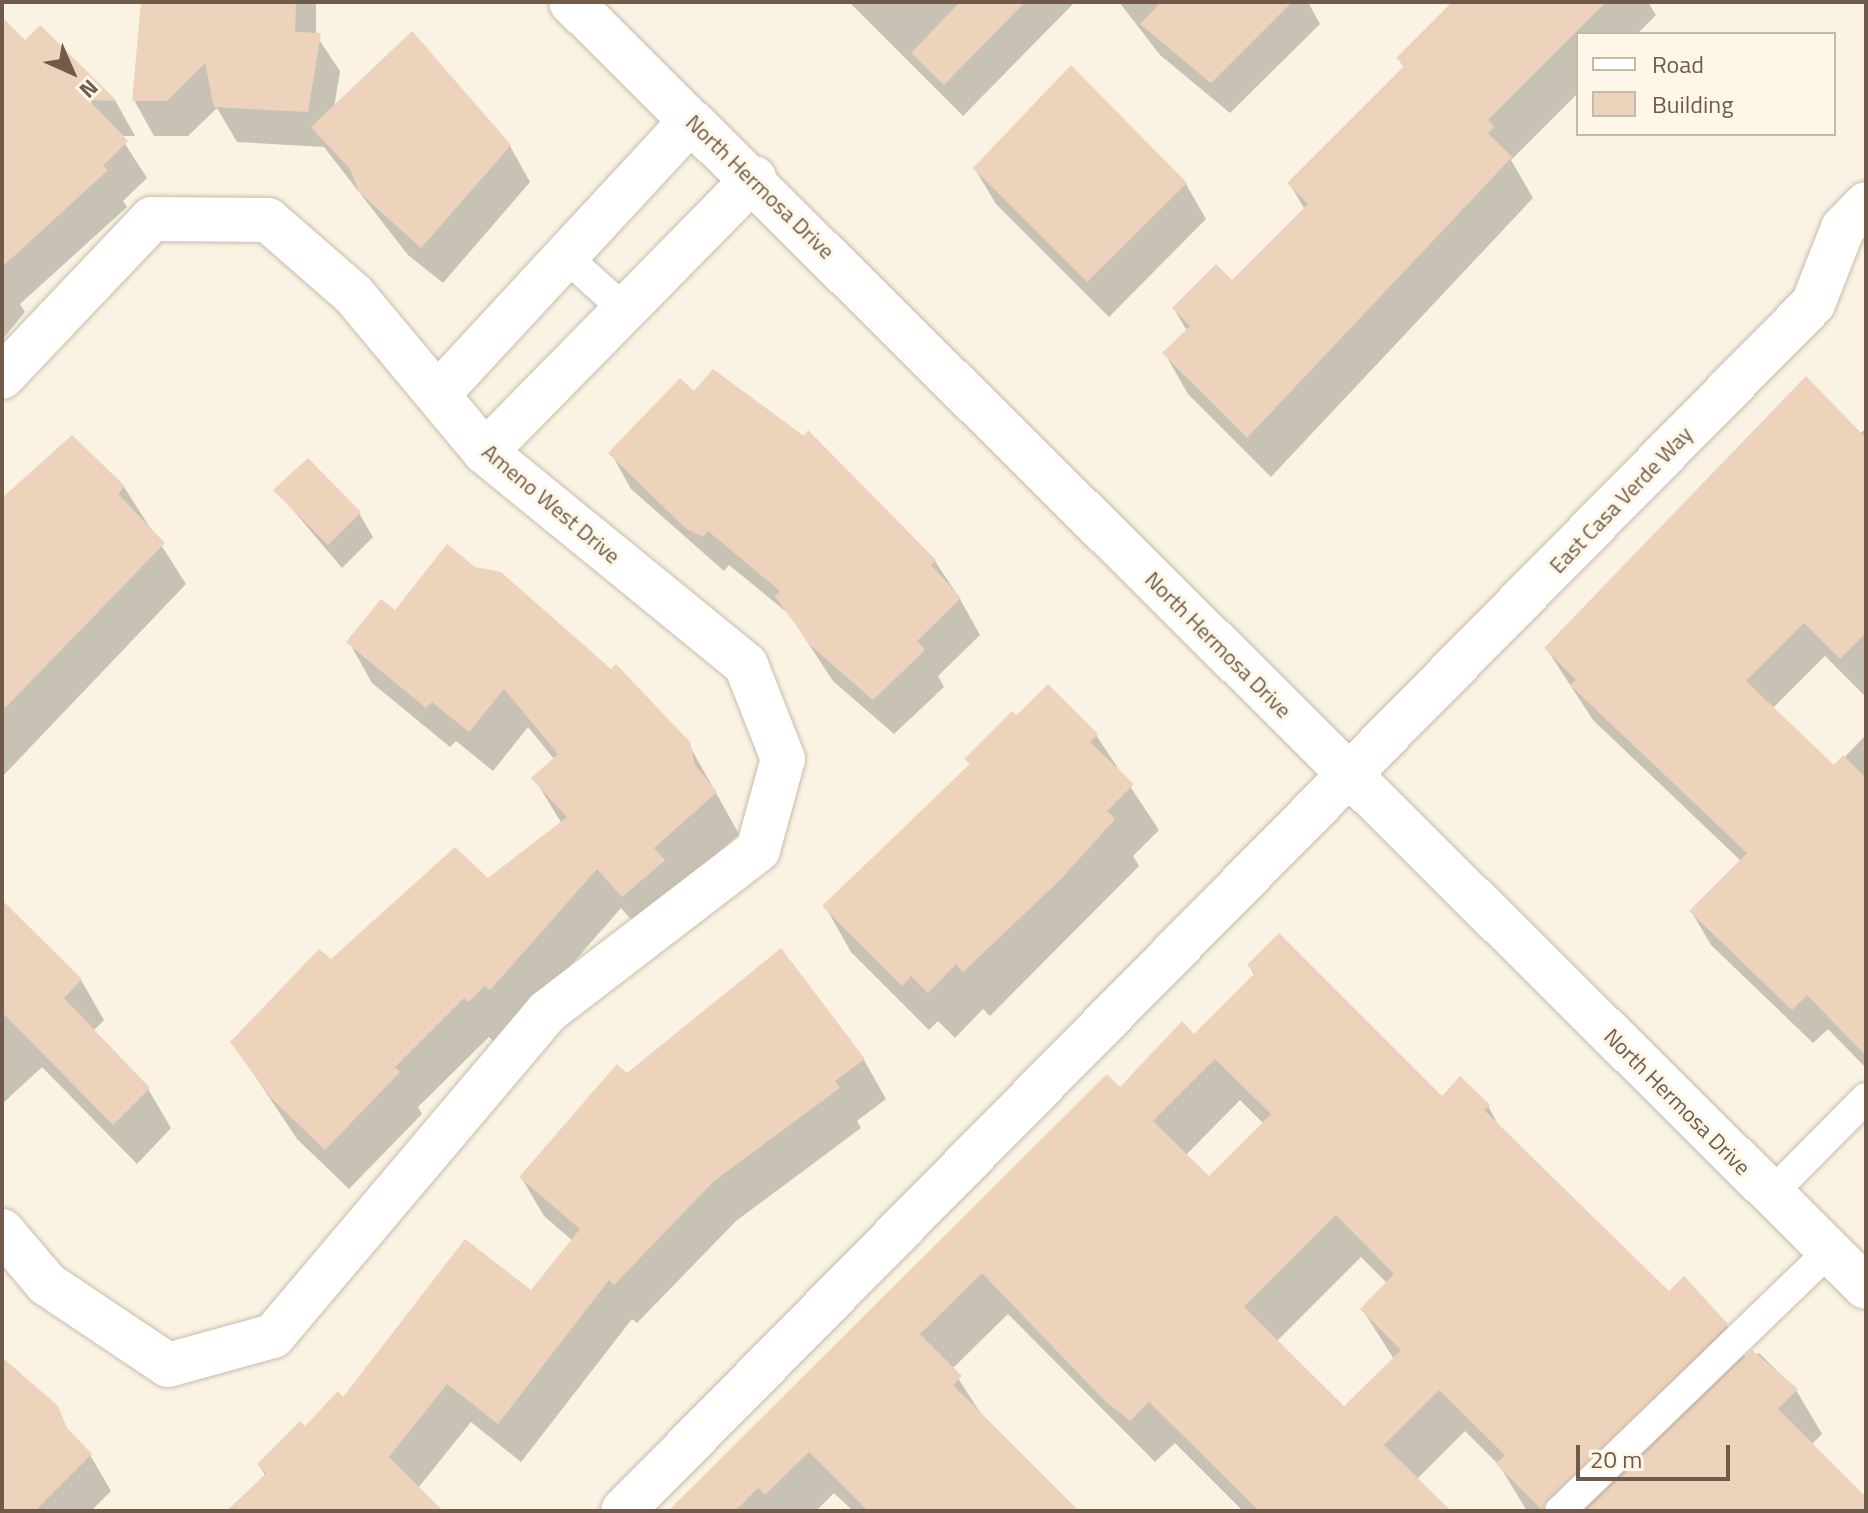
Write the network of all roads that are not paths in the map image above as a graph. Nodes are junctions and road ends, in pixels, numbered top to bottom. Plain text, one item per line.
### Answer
1 (571, 2) edge
2 (691, 121) junction
3 (754, 178) junction
4 (1866, 204) edge
5 (565, 256) junction
6 (625, 310) junction
7 (2, 377) edge
8 (438, 394) junction
9 (485, 452) junction
10 (1349, 779) junction
11 (1866, 1098) edge
12 (1771, 1194) junction
13 (2, 1231) edge
14 (1829, 1251) junction
15 (1866, 1287) edge
16 (623, 1511) edge
17 (1560, 1511) edge

1 - 2 street, North Hermosa Drive
2 - 3 street, North Hermosa Drive
2 - 5 street
3 - 6 street
3 - 10 street, North Hermosa Drive
4 - 10 street, East Casa Verde Way
5 - 6 lane
5 - 8 street
6 - 9 street
7 - 8 street, Ameno West Drive
8 - 9 street, Ameno West Drive
9 - 13 street, Ameno West Drive
10 - 12 street, North Hermosa Drive
10 - 16 street, East Casa Verde Way
11 - 12 lane
12 - 14 street, North Hermosa Drive
14 - 15 street, North Hermosa Drive
14 - 17 lane

